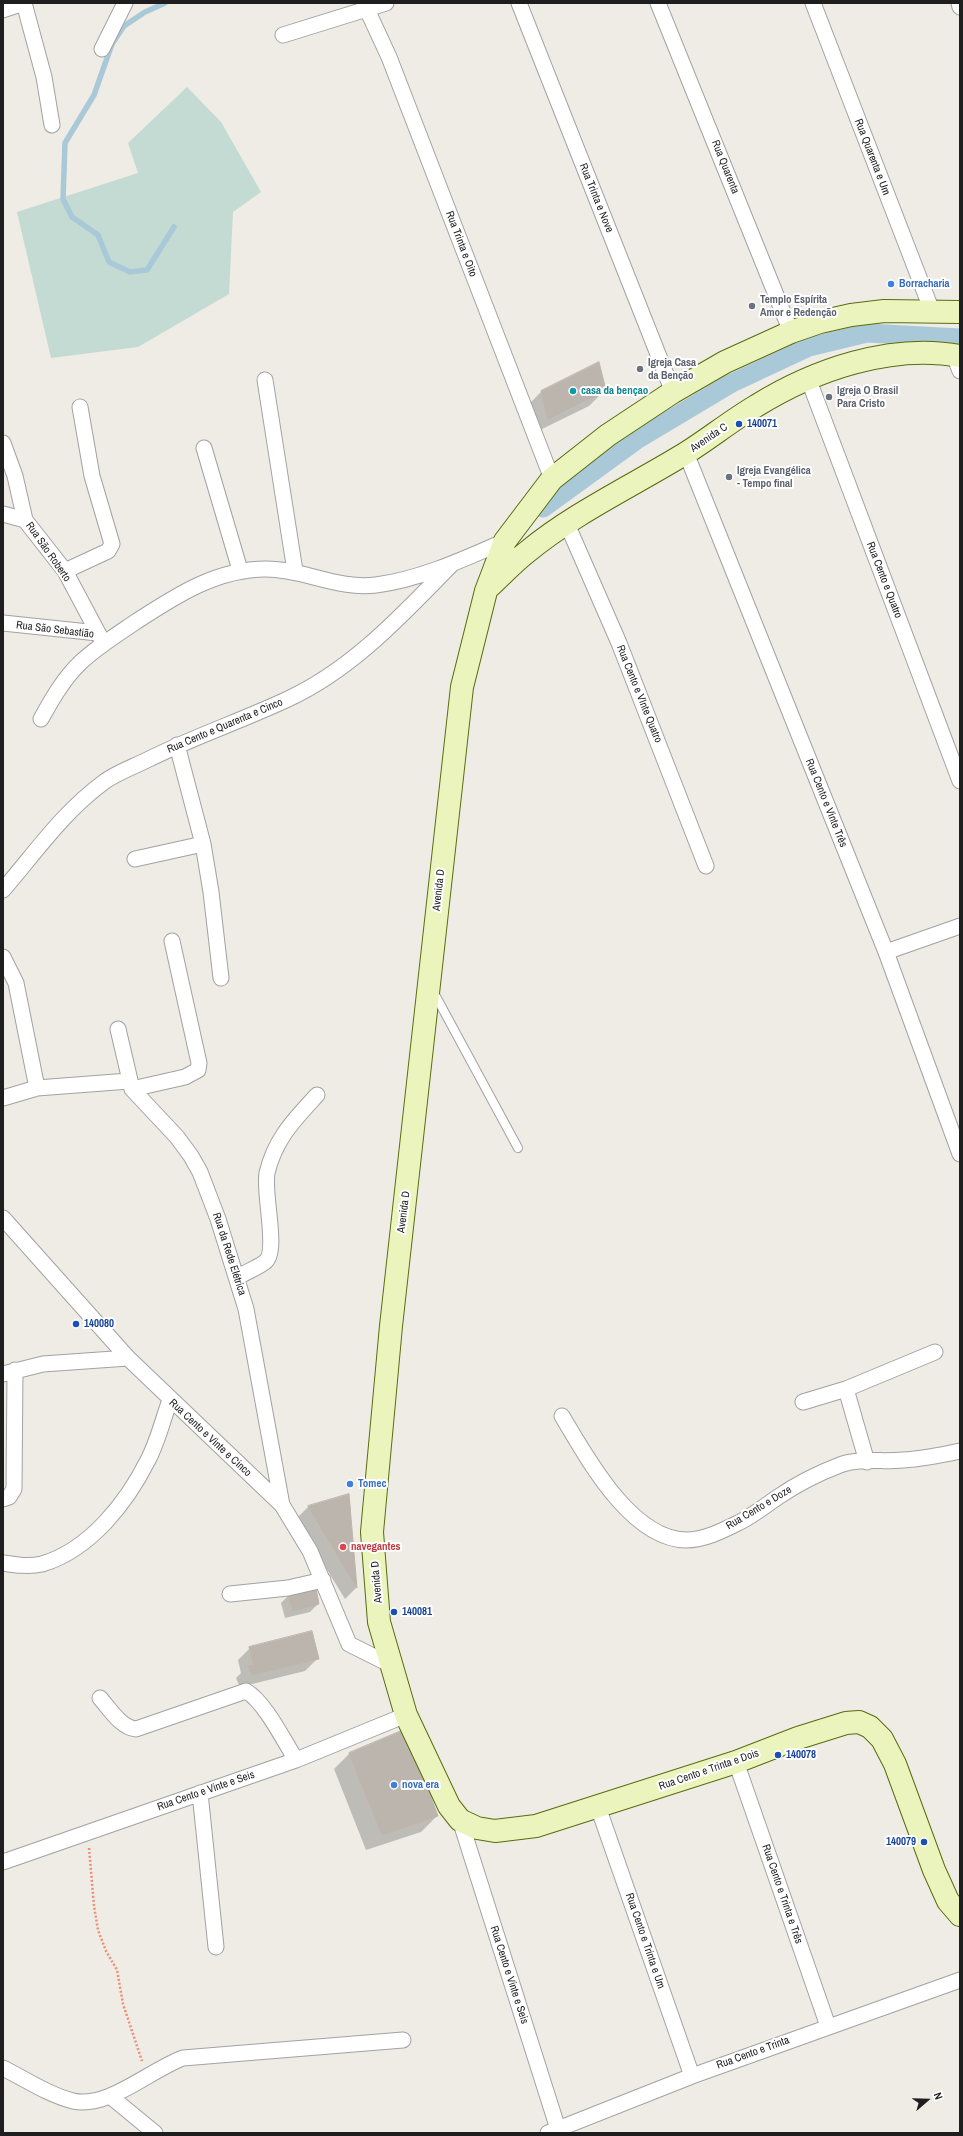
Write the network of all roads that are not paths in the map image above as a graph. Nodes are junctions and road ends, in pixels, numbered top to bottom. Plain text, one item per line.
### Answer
1 (24, 3) edge
2 (125, 3) edge
3 (386, 3) edge
4 (519, 3) edge
5 (658, 3) edge
6 (813, 3) edge
7 (959, 3) edge
8 (366, 6) edge
9 (960, 6) edge
10 (3, 10) edge
11 (284, 35) dead end
12 (102, 49) dead end
13 (52, 125) dead end
14 (932, 311) junction
15 (960, 312) edge
16 (791, 332) junction
17 (958, 361) edge
18 (808, 378) junction
19 (265, 380) dead end
20 (673, 392) junction
21 (80, 407) dead end
22 (3, 443) edge
23 (204, 448) dead end
24 (686, 453) junction
25 (552, 479) junction
26 (3, 514) edge
27 (26, 520) junction
28 (567, 524) junction
29 (505, 541) junction
30 (452, 564) junction
31 (240, 570) junction
32 (64, 571) junction
33 (295, 571) junction
34 (486, 591) junction
35 (3, 624) edge
36 (101, 638) junction
37 (40, 719) dead end
38 (177, 745) junction
39 (960, 781) edge
40 (203, 844) junction
41 (135, 859) dead end
42 (706, 866) dead end
43 (9, 872) edge
44 (3, 890) edge
45 (960, 926) edge
46 (172, 941) dead end
47 (886, 952) junction
48 (3, 957) edge
49 (220, 978) dead end
50 (429, 984) junction
51 (118, 1029) dead end
52 (130, 1085) junction
53 (38, 1088) junction
54 (317, 1095) dead end
55 (3, 1098) edge
56 (518, 1148) dead end
57 (960, 1154) edge
58 (3, 1218) edge
59 (238, 1277) junction
60 (935, 1352) dead end
61 (128, 1358) junction
62 (9, 1372) edge
63 (846, 1389) junction
64 (170, 1400) junction
65 (804, 1402) dead end
66 (562, 1416) dead end
67 (960, 1452) edge
68 (867, 1462) junction
69 (3, 1499) edge
70 (282, 1505) junction
71 (3, 1563) edge
72 (323, 1580) junction
73 (230, 1594) dead end
74 (393, 1666) junction
75 (100, 1698) dead end
76 (406, 1715) junction
77 (296, 1760) junction
78 (736, 1762) junction
79 (200, 1793) junction
80 (598, 1807) junction
81 (460, 1820) junction
82 (3, 1862) edge
83 (960, 1915) edge
84 (216, 1947) dead end
85 (960, 1980) edge
86 (828, 2026) junction
87 (403, 2040) dead end
88 (3, 2068) edge
89 (692, 2076) junction
90 (110, 2096) junction
91 (553, 2131) edge
92 (155, 2133) edge

1 - 10 street
1 - 13 street
2 - 12 street
3 - 8 street
4 - 20 street, Rua Trinta e Nove
5 - 16 street, Rua Quarenta
6 - 14 street, Rua Quarenta e Um
7 - 9 street
8 - 11 street
8 - 25 street, Rua Trinta e Oito
14 - 15 main road, Avenida D
14 - 16 main road, Avenida D
16 - 20 main road, Avenida D
17 - 18 main road, Avenida C
18 - 24 main road, Avenida C
18 - 39 street, Rua Cento e Quatro
19 - 33 street
20 - 25 main road, Avenida D
21 - 32 street
22 - 27 street, Rua São Roberto
23 - 31 street
24 - 28 main road, Avenida C
24 - 47 street, Rua Cento e Vinte Três
25 - 29 main road, Avenida D
26 - 27 street
27 - 32 street, Rua São Roberto
28 - 34 main road, Avenida C
28 - 42 street, Rua Cento e VInte Quatro
29 - 30 street
29 - 34 main road, Avenida D
30 - 33 street
30 - 38 street, Rua Cento e Quarenta e Cinco
31 - 33 street
31 - 36 street
32 - 36 street, Rua São Roberto
34 - 50 main road, Avenida D
35 - 36 street, Rua São Sebastião
36 - 37 street
38 - 40 street
38 - 43 street, Rua Cento e Quarenta e Cinco
40 - 41 street
40 - 49 street
43 - 44 street, Rua Cento e Quarenta e Cinco
45 - 47 street
46 - 52 street
47 - 57 street, Rua Cento e Vinte Três
48 - 53 street
50 - 56 lane
50 - 74 main road, Avenida D
51 - 52 street
52 - 53 street
52 - 59 street, Rua da Rede Elétrica
53 - 55 street
54 - 59 street
58 - 61 street, Rua Cento e Vinte e Cinco
59 - 70 street, Rua da Rede Elétrica
60 - 63 street
61 - 62 street
61 - 64 street, Rua Cento e Vinte e Cinco
62 - 69 street
63 - 65 street
63 - 68 street
64 - 70 street, Rua Cento e Vinte e Cinco
64 - 71 street
66 - 68 street, Rua Cento e Doze
67 - 68 street, Rua Cento e Doze
70 - 72 street, Rua Cento e Vinte e Cinco
72 - 73 street
72 - 74 street, Rua Cento e Vinte e Cinco
74 - 76 main road, Avenida D
75 - 77 street
76 - 77 street, Rua Cento e Vinte e Seis
76 - 81 main road, Avenida D
77 - 79 street, Rua Cento e Vinte e Seis
78 - 80 main road, Rua Cento e Trinta e Dois
78 - 83 main road, Rua Cento e Trinta e Dois
78 - 86 street, Rua Cento e Trinta e Três
79 - 82 street, Rua Cento e Vinte e Seis
79 - 84 street
80 - 81 main road, Rua Cento e Trinta e Dois
80 - 89 street, Rua Cento e Trinta e Um
81 - 91 street, Rua Cento e Vinte e Seis
85 - 86 street, Rua Cento e Trinta
86 - 89 street, Rua Cento e Trinta
87 - 90 street
88 - 90 street
89 - 91 street, Rua Cento e Trinta
90 - 92 street

